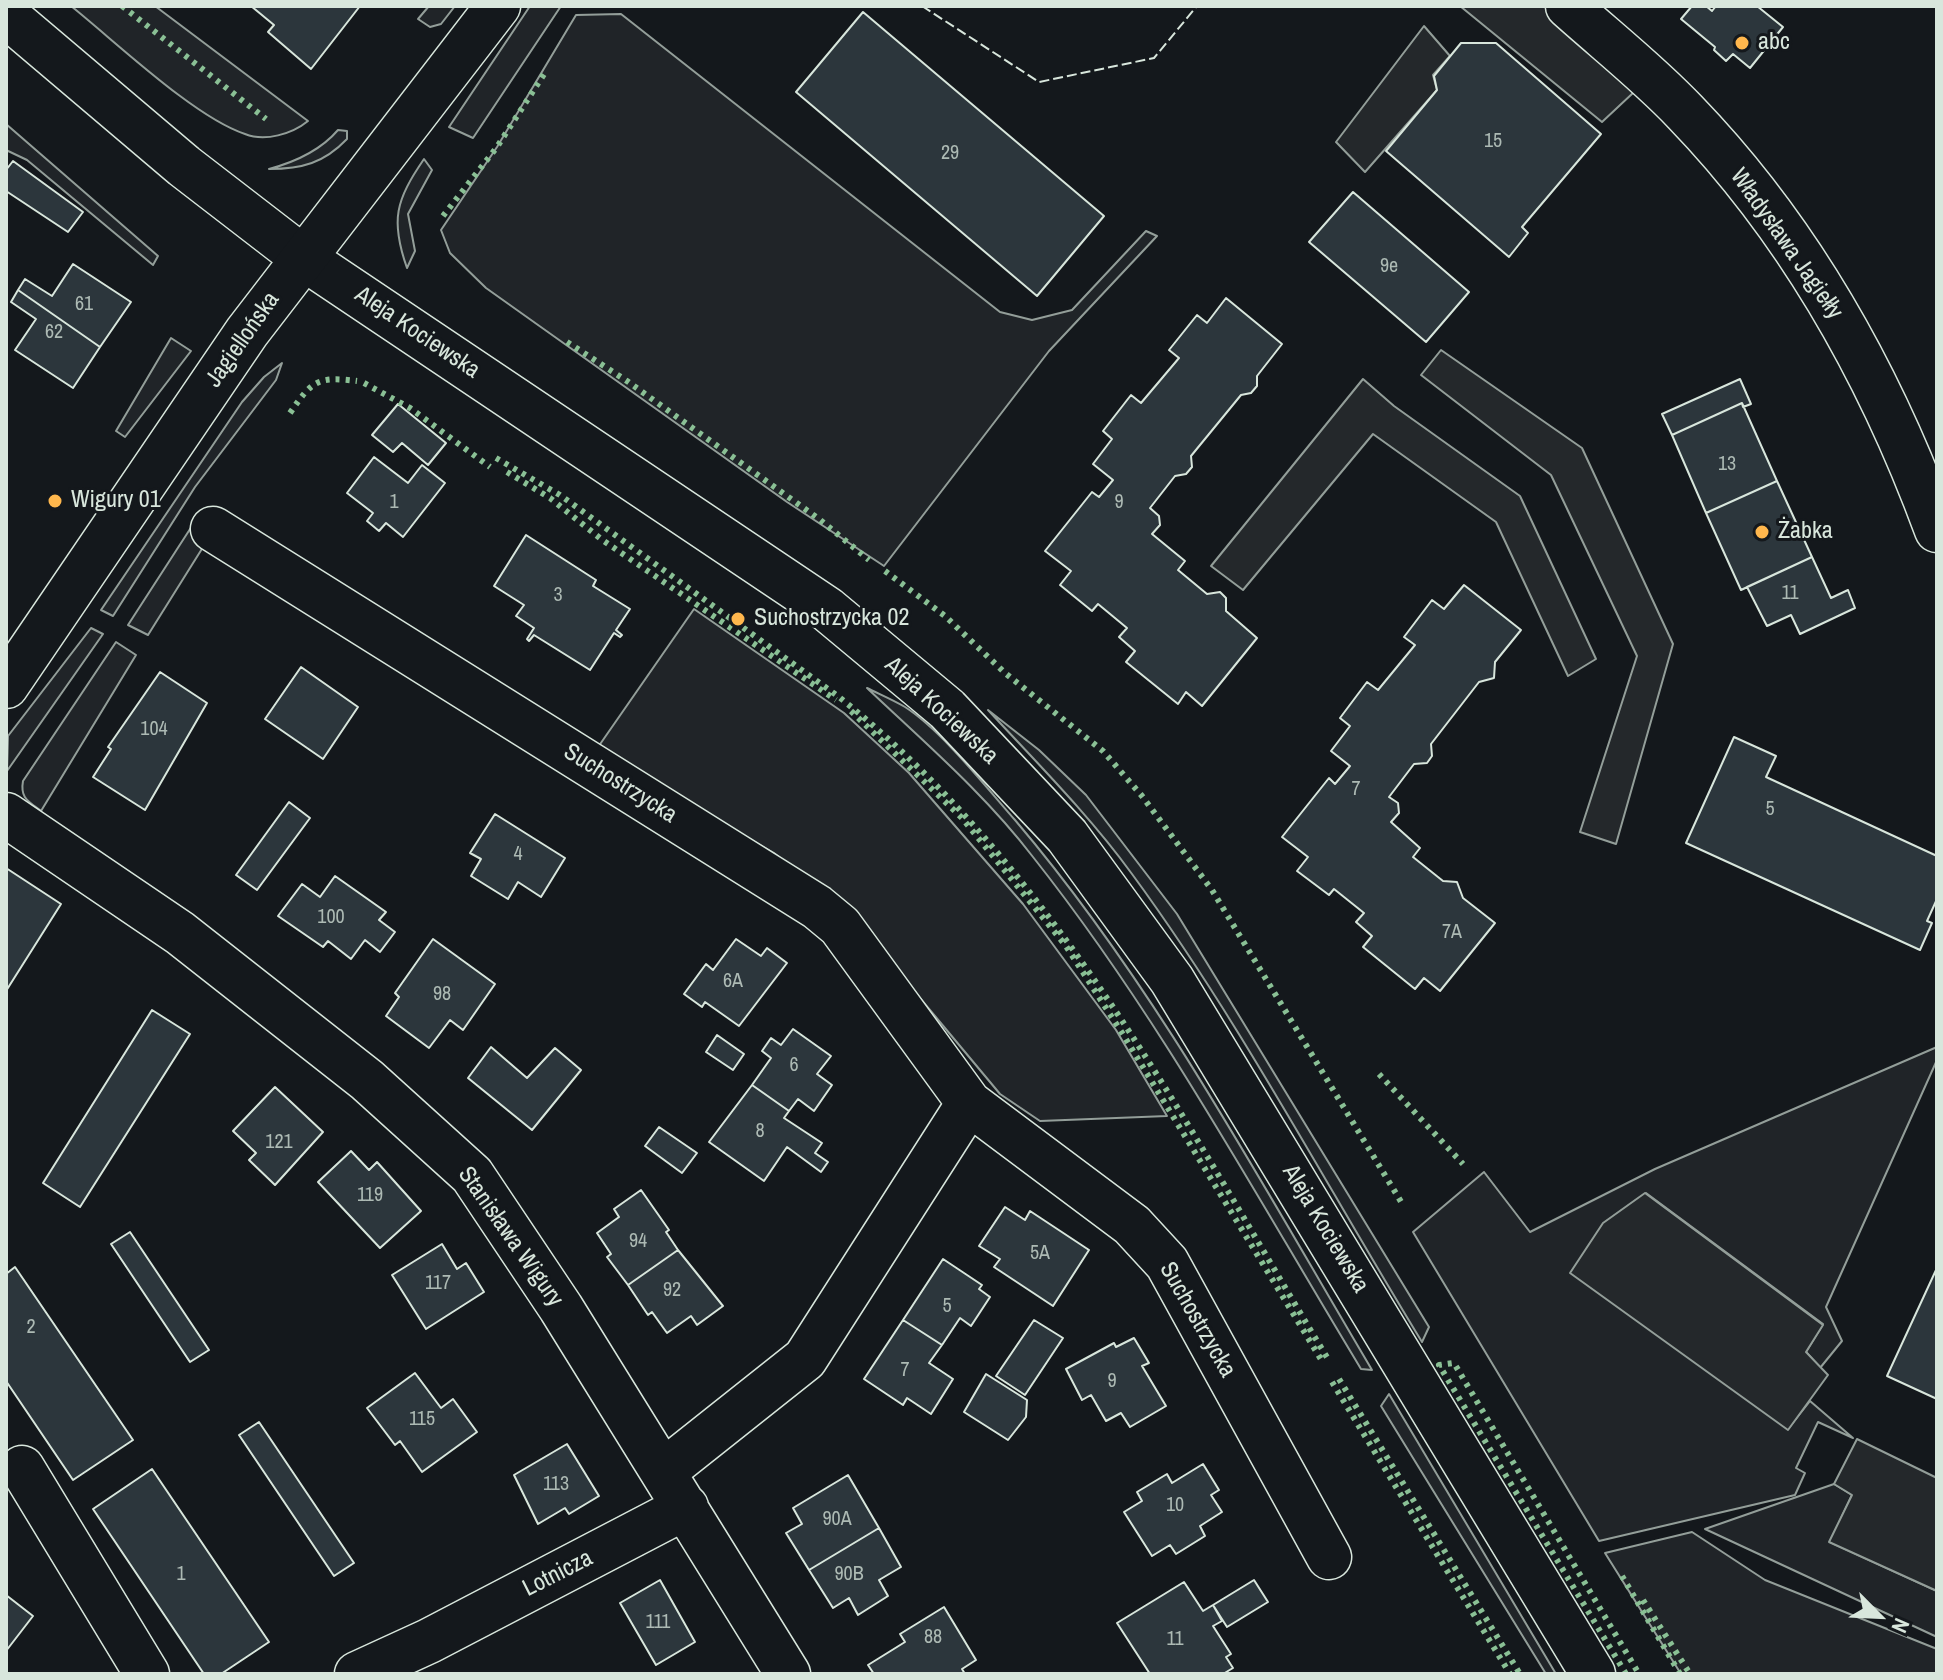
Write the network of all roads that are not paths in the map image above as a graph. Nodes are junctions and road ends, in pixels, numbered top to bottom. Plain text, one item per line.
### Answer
1 (498, 6) edge
2 (1568, 6) edge
3 (6, 15) edge
4 (302, 257) junction
5 (1927, 469) edge
6 (213, 529) dead end
7 (1937, 530) edge
8 (6, 686) edge
9 (6, 815) edge
10 (969, 1103) junction
11 (22, 1468) dead end
12 (675, 1489) junction
13 (1329, 1557) dead end
14 (439, 1658) edge
15 (147, 1674) edge
16 (357, 1674) edge
17 (788, 1674) edge
18 (1593, 1674) edge

1 - 4 street, Jagiellońska
2 - 5 street, Władysława Jagiełły
3 - 4 street, Aleja Kociewska
4 - 8 street, Jagiellońska
4 - 18 street, Aleja Kociewska
5 - 7 street, Władysława Jagiełły
6 - 10 street, Suchostrzycka
9 - 12 street, Stanisława Wigury
10 - 12 street
10 - 13 street, Suchostrzycka
11 - 15 street
12 - 14 street, Lotnicza
12 - 17 street, Stanisława Wigury
14 - 16 street, Lotnicza

